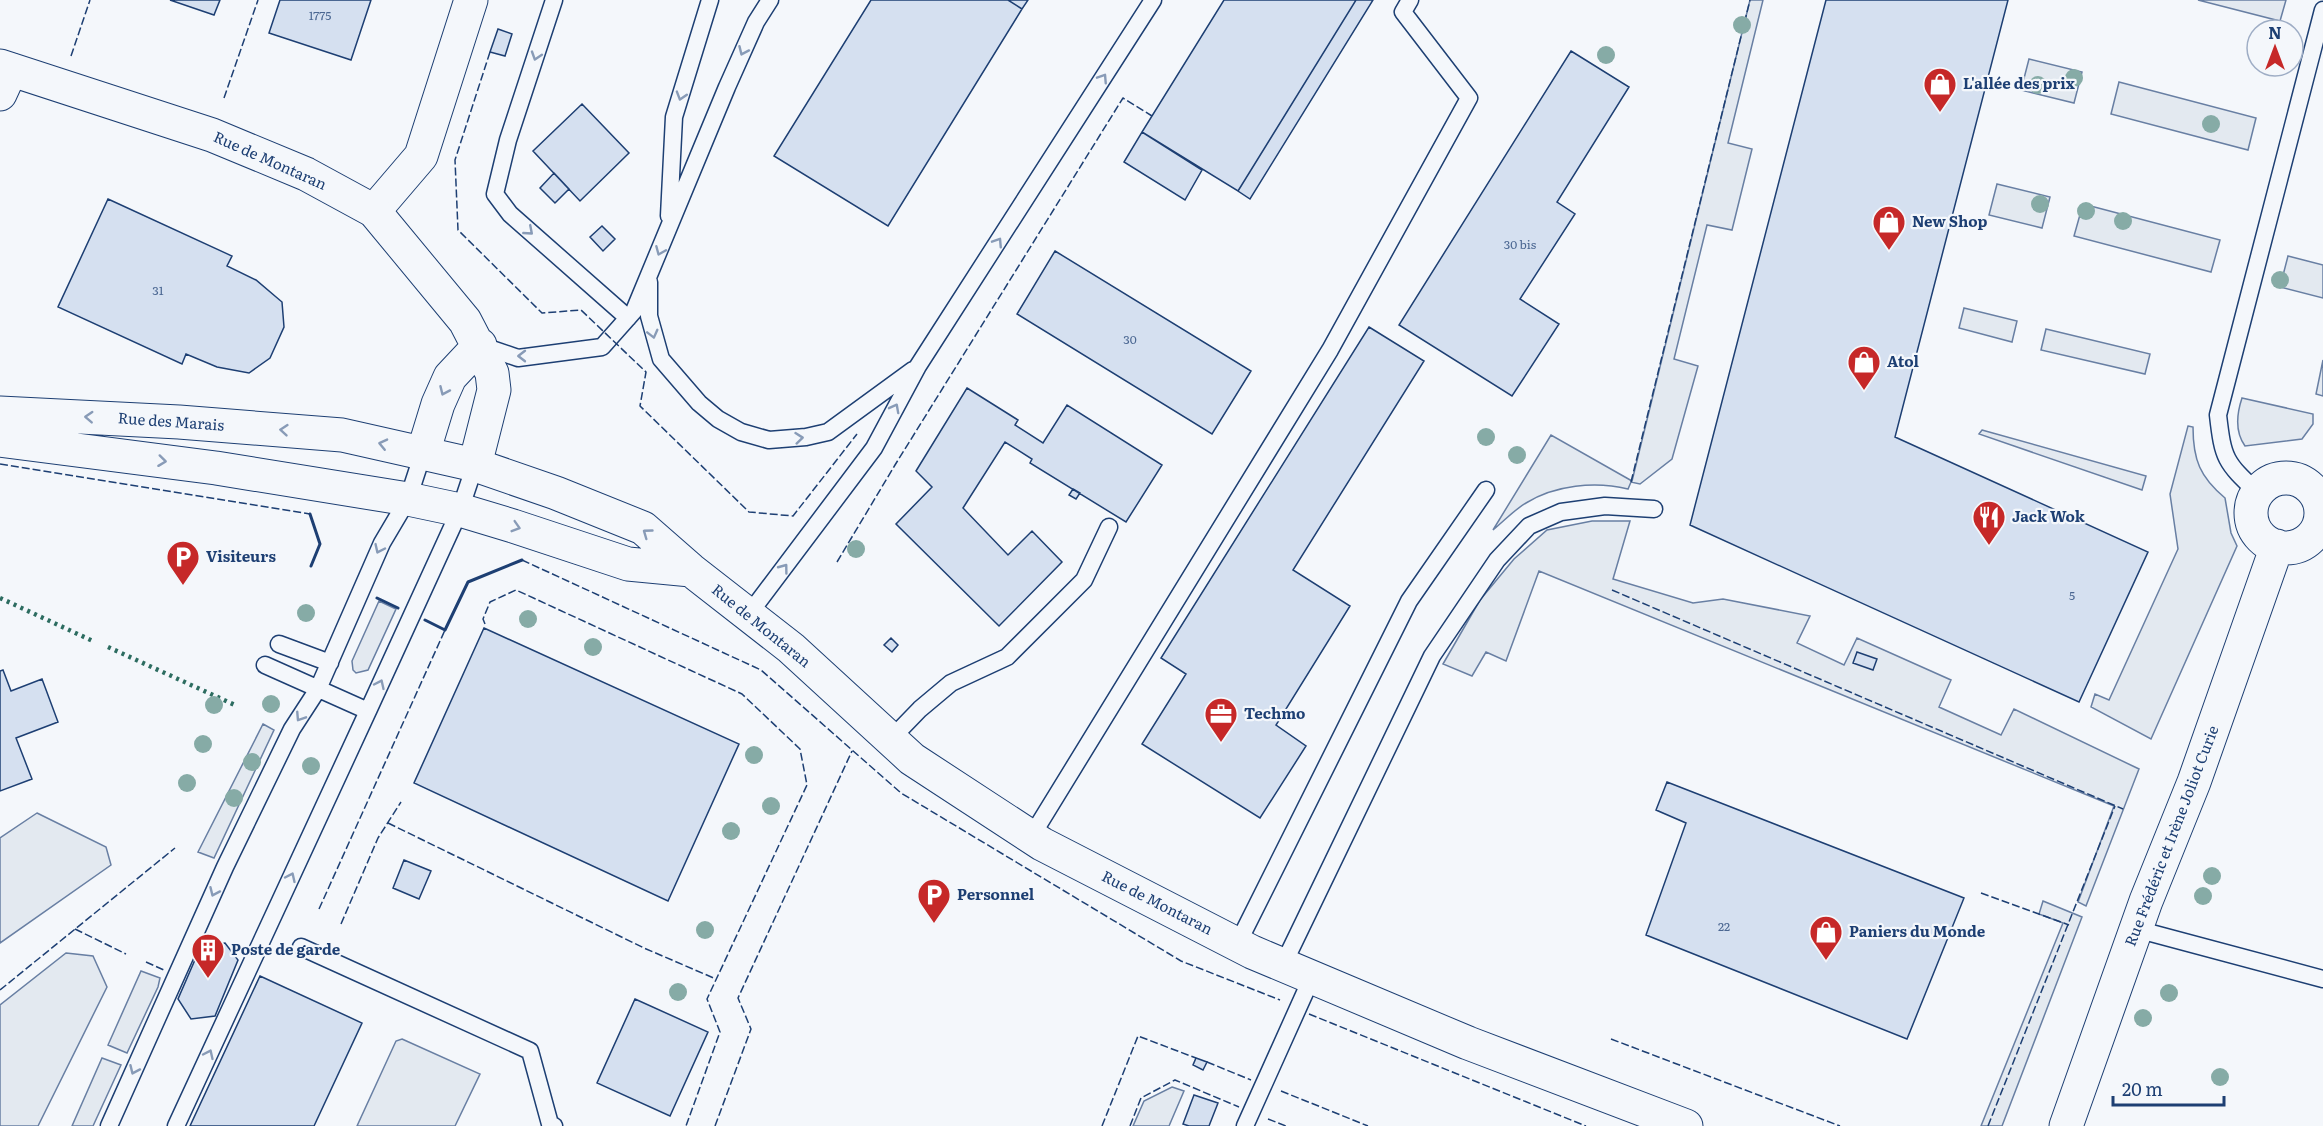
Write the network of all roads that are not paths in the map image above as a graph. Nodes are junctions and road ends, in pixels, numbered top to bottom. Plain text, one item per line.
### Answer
1 (471, 0) edge
2 (554, 0) edge
3 (710, 0) edge
4 (770, 0) edge
5 (1153, 0) edge
6 (1410, 0) edge
7 (2323, 10) edge
8 (4, 76) edge
9 (374, 211) junction
10 (669, 229) junction
11 (649, 276) junction
12 (628, 318) junction
13 (480, 345) junction
14 (918, 366) junction
15 (0, 412) edge
16 (342, 435) joint
17 (0, 440) edge
18 (423, 453) junction
19 (475, 465) junction
20 (2317, 482) edge
21 (1486, 490) dead end
22 (2258, 492) junction
23 (408, 499) junction
24 (1654, 509) dead end
25 (460, 510) junction
26 (1109, 527) dead end
27 (2277, 546) junction
28 (692, 570) junction
29 (748, 614) junction
30 (279, 644) dead end
31 (330, 663) junction
32 (265, 665) dead end
33 (318, 689) junction
34 (368, 711) junction
35 (890, 740) junction
36 (1031, 837) junction
37 (2136, 928) junction
38 (1237, 945) junction
39 (302, 947) dead end
40 (1298, 971) junction
41 (2323, 979) edge
42 (109, 1126) edge
43 (176, 1126) edge
44 (554, 1126) edge
45 (1245, 1126) edge
46 (1686, 1126) edge
47 (2066, 1126) edge

1 - 9 street
2 -> 12 lane
3 -> 10 lane
4 -> 10 lane
14 -> 5 lane
6 - 36 lane
7 - 22 lane
8 - 9 street, Rue de Montaran
9 - 13 street, Rue de Montaran
10 -> 11 lane
11 - 12 lane
11 -> 14 lane
12 -> 13 lane
13 -> 18 street
13 - 19 street, Rue de Montaran
29 -> 14 lane
16 -> 15 street, Rue des Marais
18 -> 16 street, Rue de Montaran
17 -> 23 street
18 - 19 street, Rue de Montaran
18 - 23 lane
19 - 25 lane
28 -> 19 street, Rue de Montaran
20 - 22 street
20 - 27 street
21 - 38 lane
22 - 27 street
23 - 25 street
23 -> 31 lane
24 - 40 lane
25 -> 28 street
34 -> 25 lane
26 - 35 lane
27 - 37 street, Rue Frédéric et Irène Joliot Curie
28 - 29 street, Rue de Montaran
29 - 35 street, Rue de Montaran
30 - 31 lane
31 - 33 lane
32 - 33 lane
33 - 34 lane
33 -> 42 lane
43 -> 34 lane
35 - 36 street, Rue de Montaran
36 - 38 street, Rue de Montaran
37 - 41 lane
37 - 47 street, Rue Frédéric et Irène Joliot Curie
38 - 40 street, Rue de Montaran
39 - 44 lane
40 - 45 lane
40 - 46 street, Rue de Montaran

